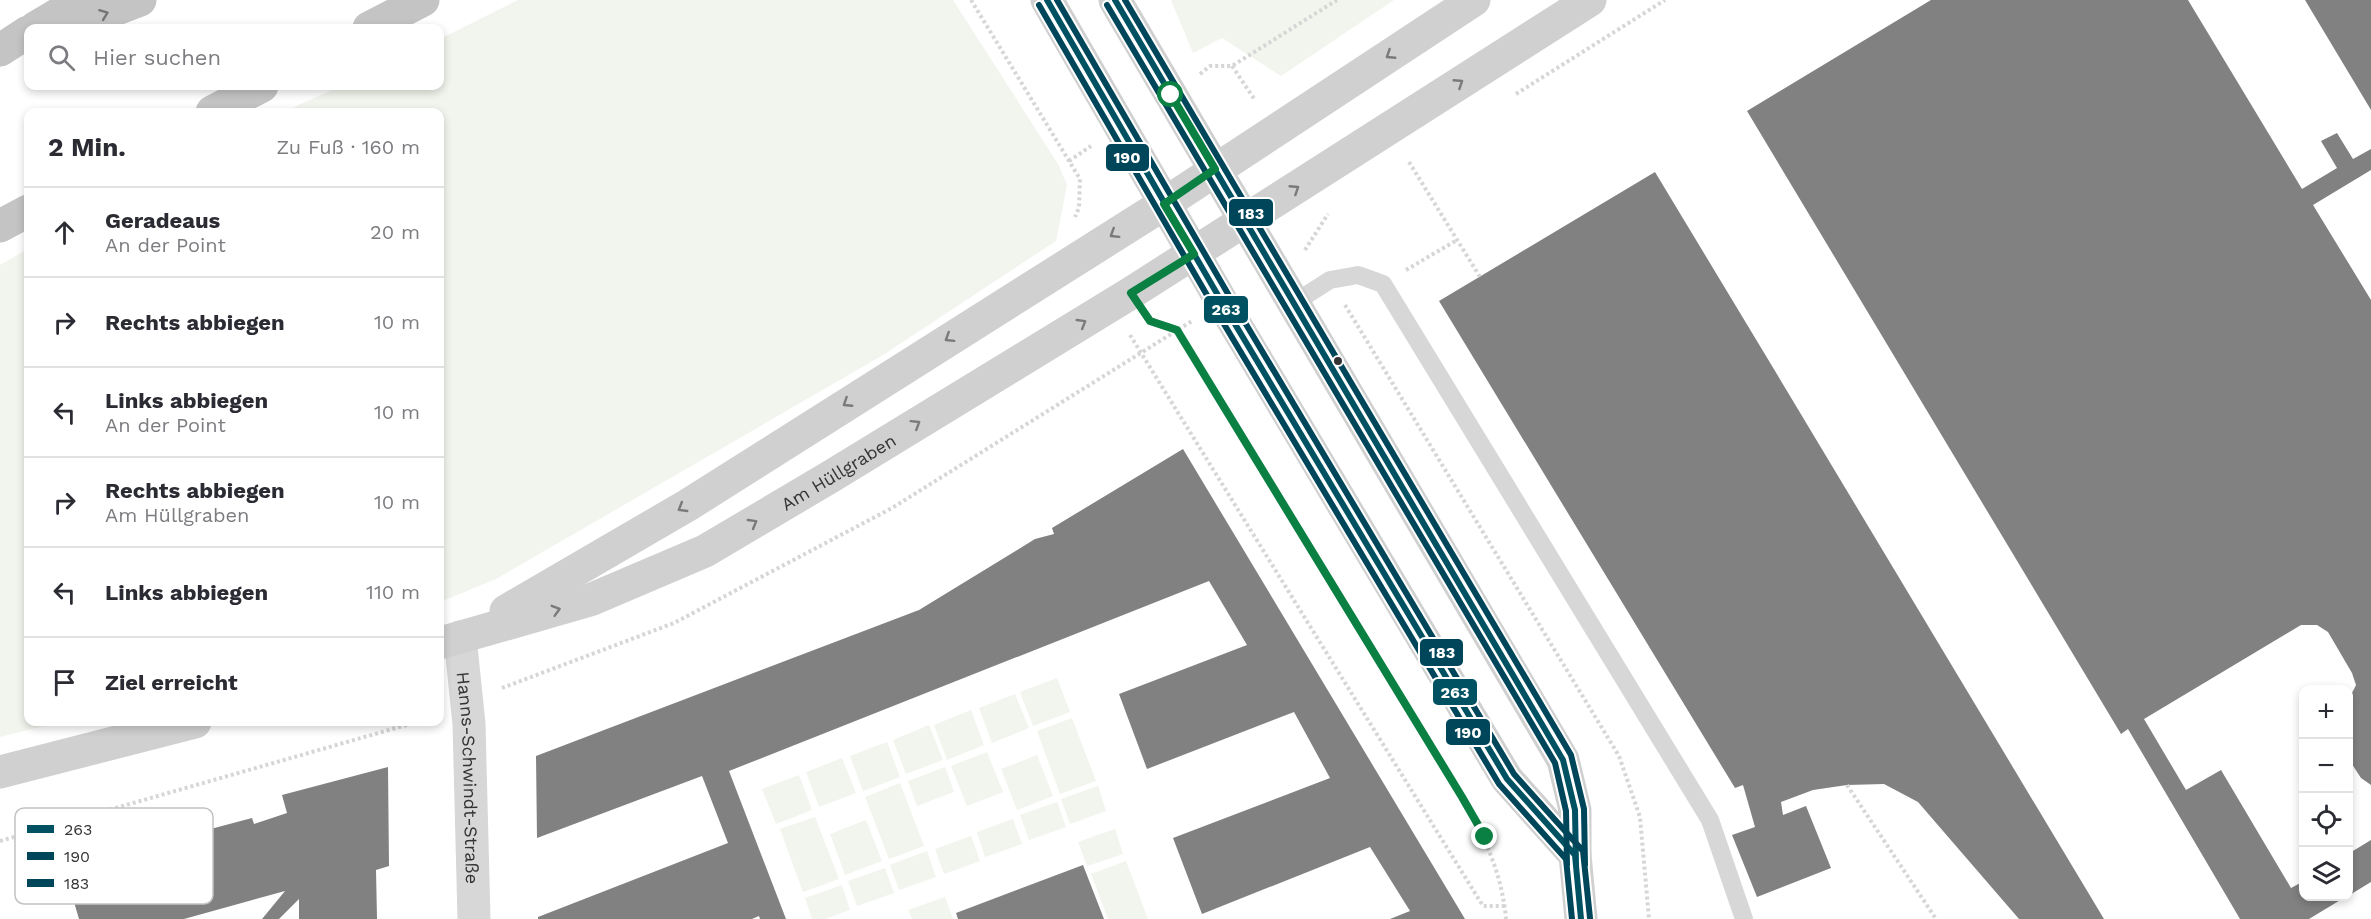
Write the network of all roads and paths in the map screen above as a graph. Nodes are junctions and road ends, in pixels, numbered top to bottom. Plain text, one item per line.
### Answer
1 (82, 0) edge
2 (140, 0) edge
3 (423, 0) edge
4 (971, 0) edge
5 (1047, 0) edge
6 (1115, 0) edge
7 (1474, 0) edge
8 (1590, 0) edge
9 (42, 24) edge
10 (78, 24) edge
11 (377, 24) edge
12 (24, 35) edge
13 (24, 46) edge
14 (0, 50) edge
15 (0, 55) edge
16 (254, 90) edge
17 (220, 108) edge
18 (1409, 162) dead end
19 (1215, 169) junction
20 (1164, 204) junction
21 (1079, 208) junction
22 (24, 213) edge
23 (1326, 215) dead end
24 (1246, 220) junction
25 (0, 226) edge
26 (1090, 249) junction
27 (1194, 254) junction
28 (1480, 277) dead end
29 (1330, 280) junction
30 (1122, 299) junction
31 (1294, 303) junction
32 (1177, 330) junction
33 (1140, 353) junction
34 (450, 640) edge
35 (466, 701) junction
36 (179, 726) edge
37 (403, 726) edge
38 (0, 772) edge
39 (1847, 785) dead end
40 (116, 808) edge
41 (15, 837) edge
42 (0, 841) edge
43 (1575, 855) junction
44 (1505, 906) junction
45 (474, 919) edge
46 (1506, 919) edge
47 (1581, 919) edge
48 (1649, 919) edge
49 (1744, 919) edge
50 (1936, 919) edge

1 - 9 highway
10 -> 2 highway
3 - 11 highway
4 - 21 path
5 - 20 main road
6 - 19 main road
7 -> 19 main road
24 -> 8 main road, Am Hüllgraben
12 - 14 highway
13 - 15 highway
16 - 17 highway
18 - 28 path
19 - 20 main road
19 - 24 main road
20 -> 26 main road
20 - 27 main road
21 - 26 path
21 - 26 path
22 - 25 highway
23 - 29 path
24 - 27 main road, Am Hüllgraben
24 - 31 main road
26 -> 34 main road
27 - 30 main road, Am Hüllgraben
27 - 43 main road
29 - 31 lane
29 - 48 path
29 - 49 lane
30 - 32 path
30 - 33 path
34 -> 30 main road, Am Hüllgraben
31 - 43 main road
32 - 33 path
32 - 44 path
33 - 35 path
33 - 44 path
34 - 35 street, Hanns-Schwindt-Straße
35 - 45 street, Hanns-Schwindt-Straße
36 - 38 main road
37 - 40 path
39 - 50 path
41 - 42 path
43 - 47 main road
44 - 46 path

